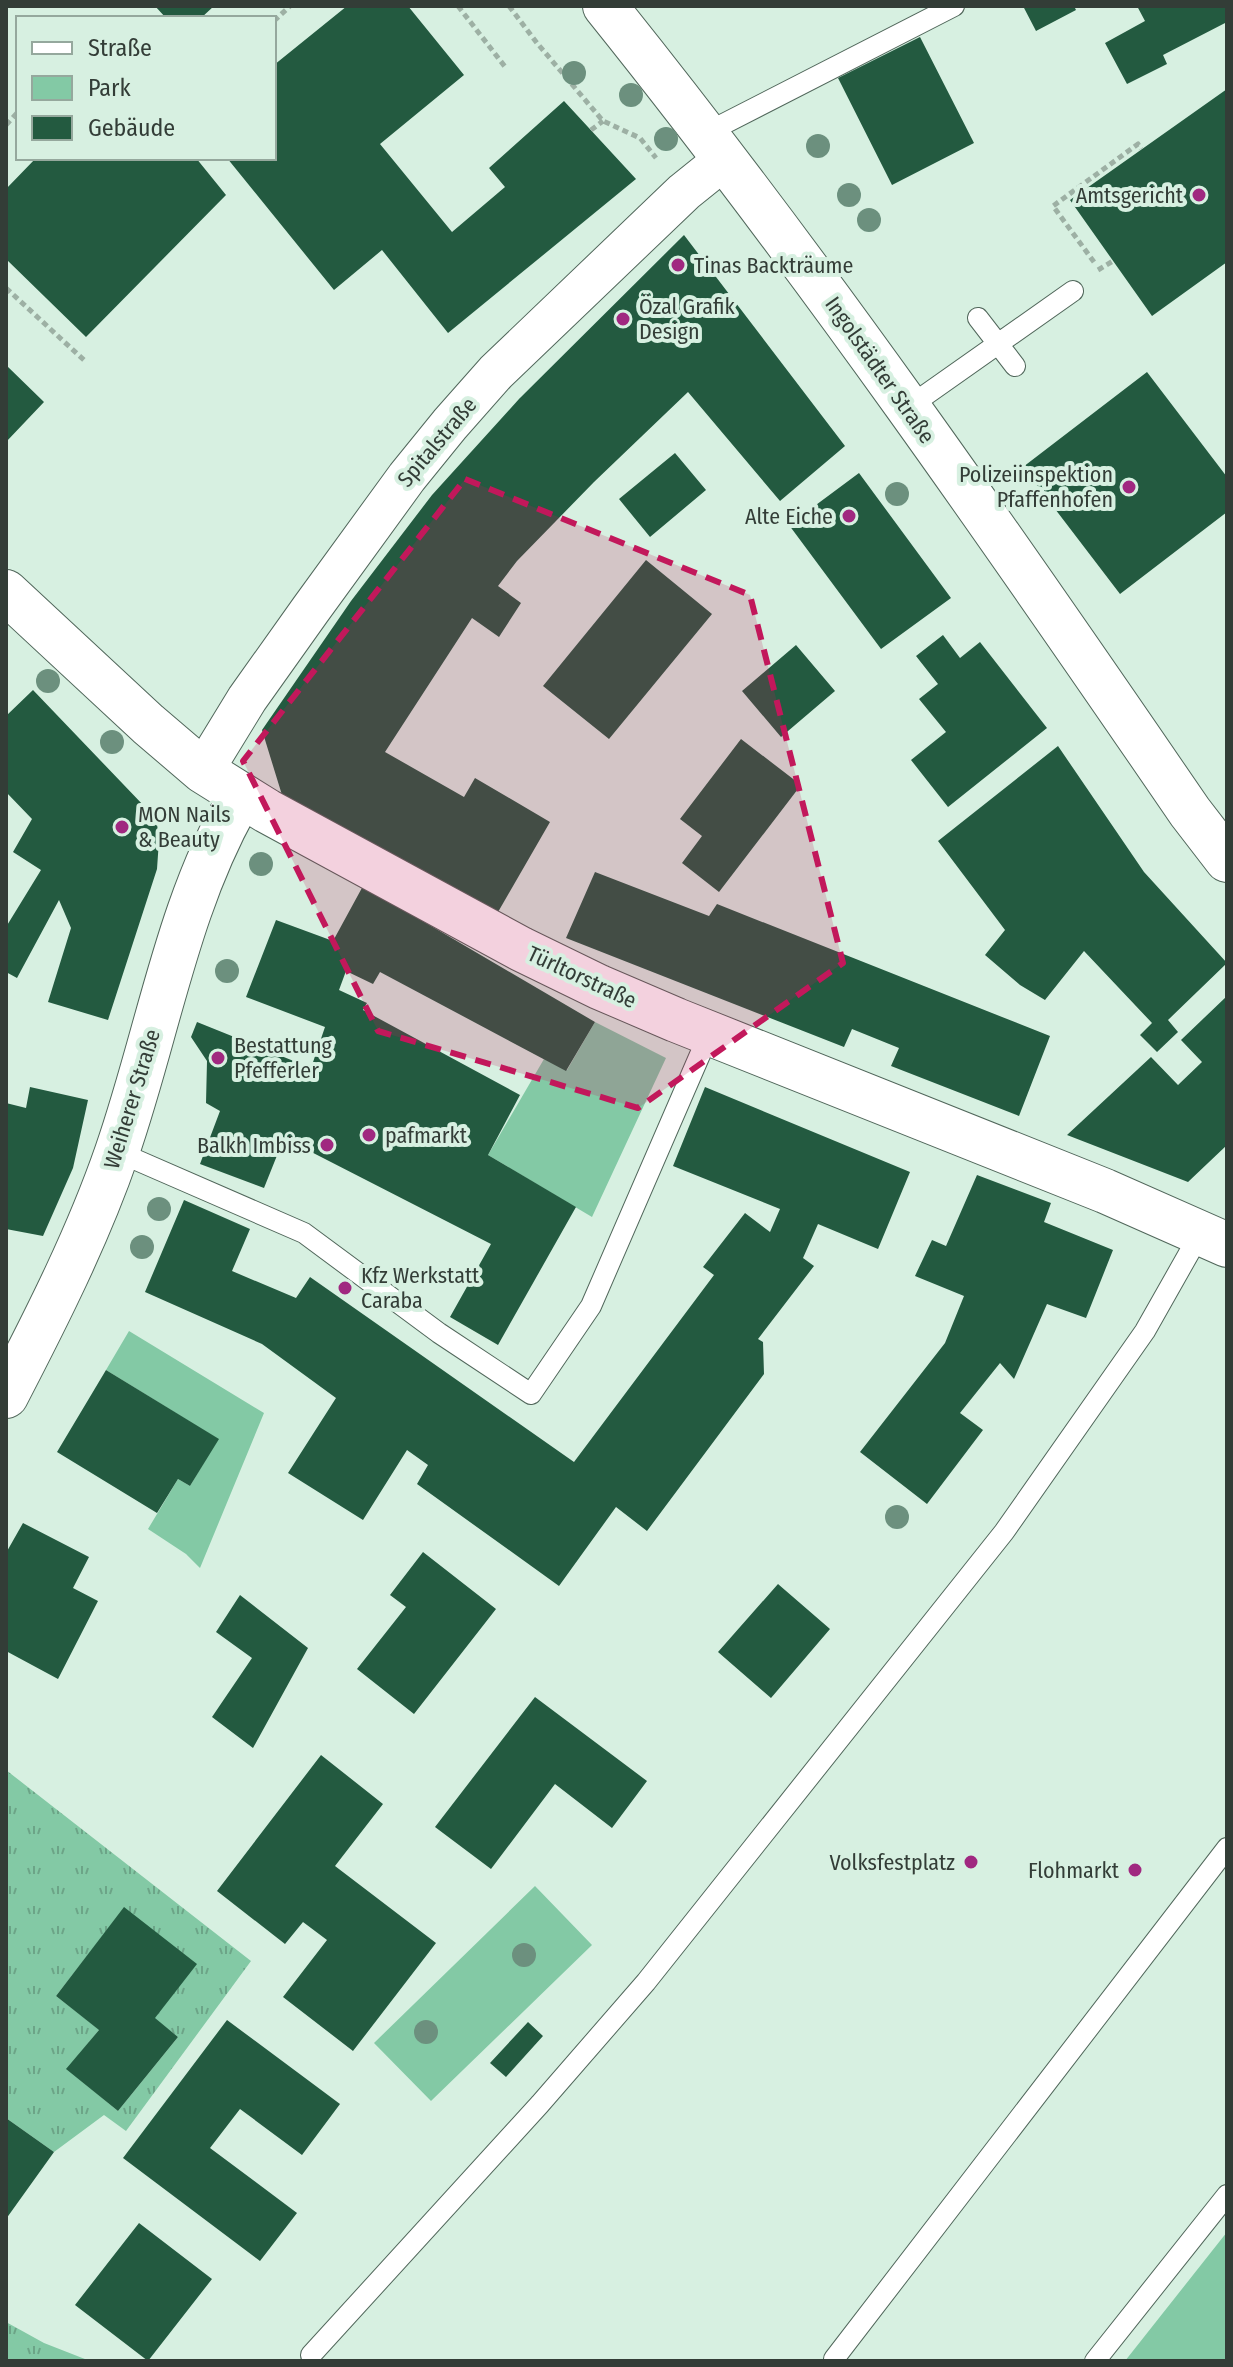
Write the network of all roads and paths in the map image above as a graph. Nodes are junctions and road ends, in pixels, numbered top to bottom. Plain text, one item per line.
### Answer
1 (458, 6) edge
2 (509, 6) edge
3 (605, 6) edge
4 (954, 6) edge
5 (506, 68) dead end
6 (603, 121) junction
7 (591, 130) dead end
8 (714, 147) junction
9 (1141, 149) dead end
10 (684, 192) junction
11 (1100, 269) dead end
12 (6, 288) edge
13 (1073, 291) dead end
14 (978, 318) dead end
15 (998, 344) junction
16 (85, 361) dead end
17 (1015, 366) dead end
18 (907, 408) junction
19 (6, 592) edge
20 (203, 771) junction
21 (241, 796) junction
22 (1227, 860) edge
23 (709, 1034) junction
24 (118, 1152) junction
25 (1214, 1239) edge
26 (6, 1396) edge
27 (1227, 1848) edge
28 (1227, 2195) edge
29 (311, 2355) dead end
30 (834, 2359) dead end
31 (1095, 2361) edge

1 - 5 path
2 - 6 path
3 - 8 street, Ingolstädter Straße
4 - 8 lane
6 - 7 path
6 - 10 path
8 - 10 street, Spitalstraße
8 - 18 street, Ingolstädter Straße
9 - 11 path
10 - 20 street, Spitalstraße
12 - 16 path
13 - 15 lane
14 - 15 lane
15 - 17 lane
15 - 18 lane
18 - 22 street, Ingolstädter Straße
19 - 20 street, Türltorstraße
20 - 21 street, Türltorstraße
21 - 23 street, Türltorstraße
21 - 24 street, Weiherer Straße
23 - 24 lane
23 - 25 street, Türltorstraße
24 - 26 street, Weiherer Straße
25 - 29 lane
27 - 30 lane
28 - 31 lane

